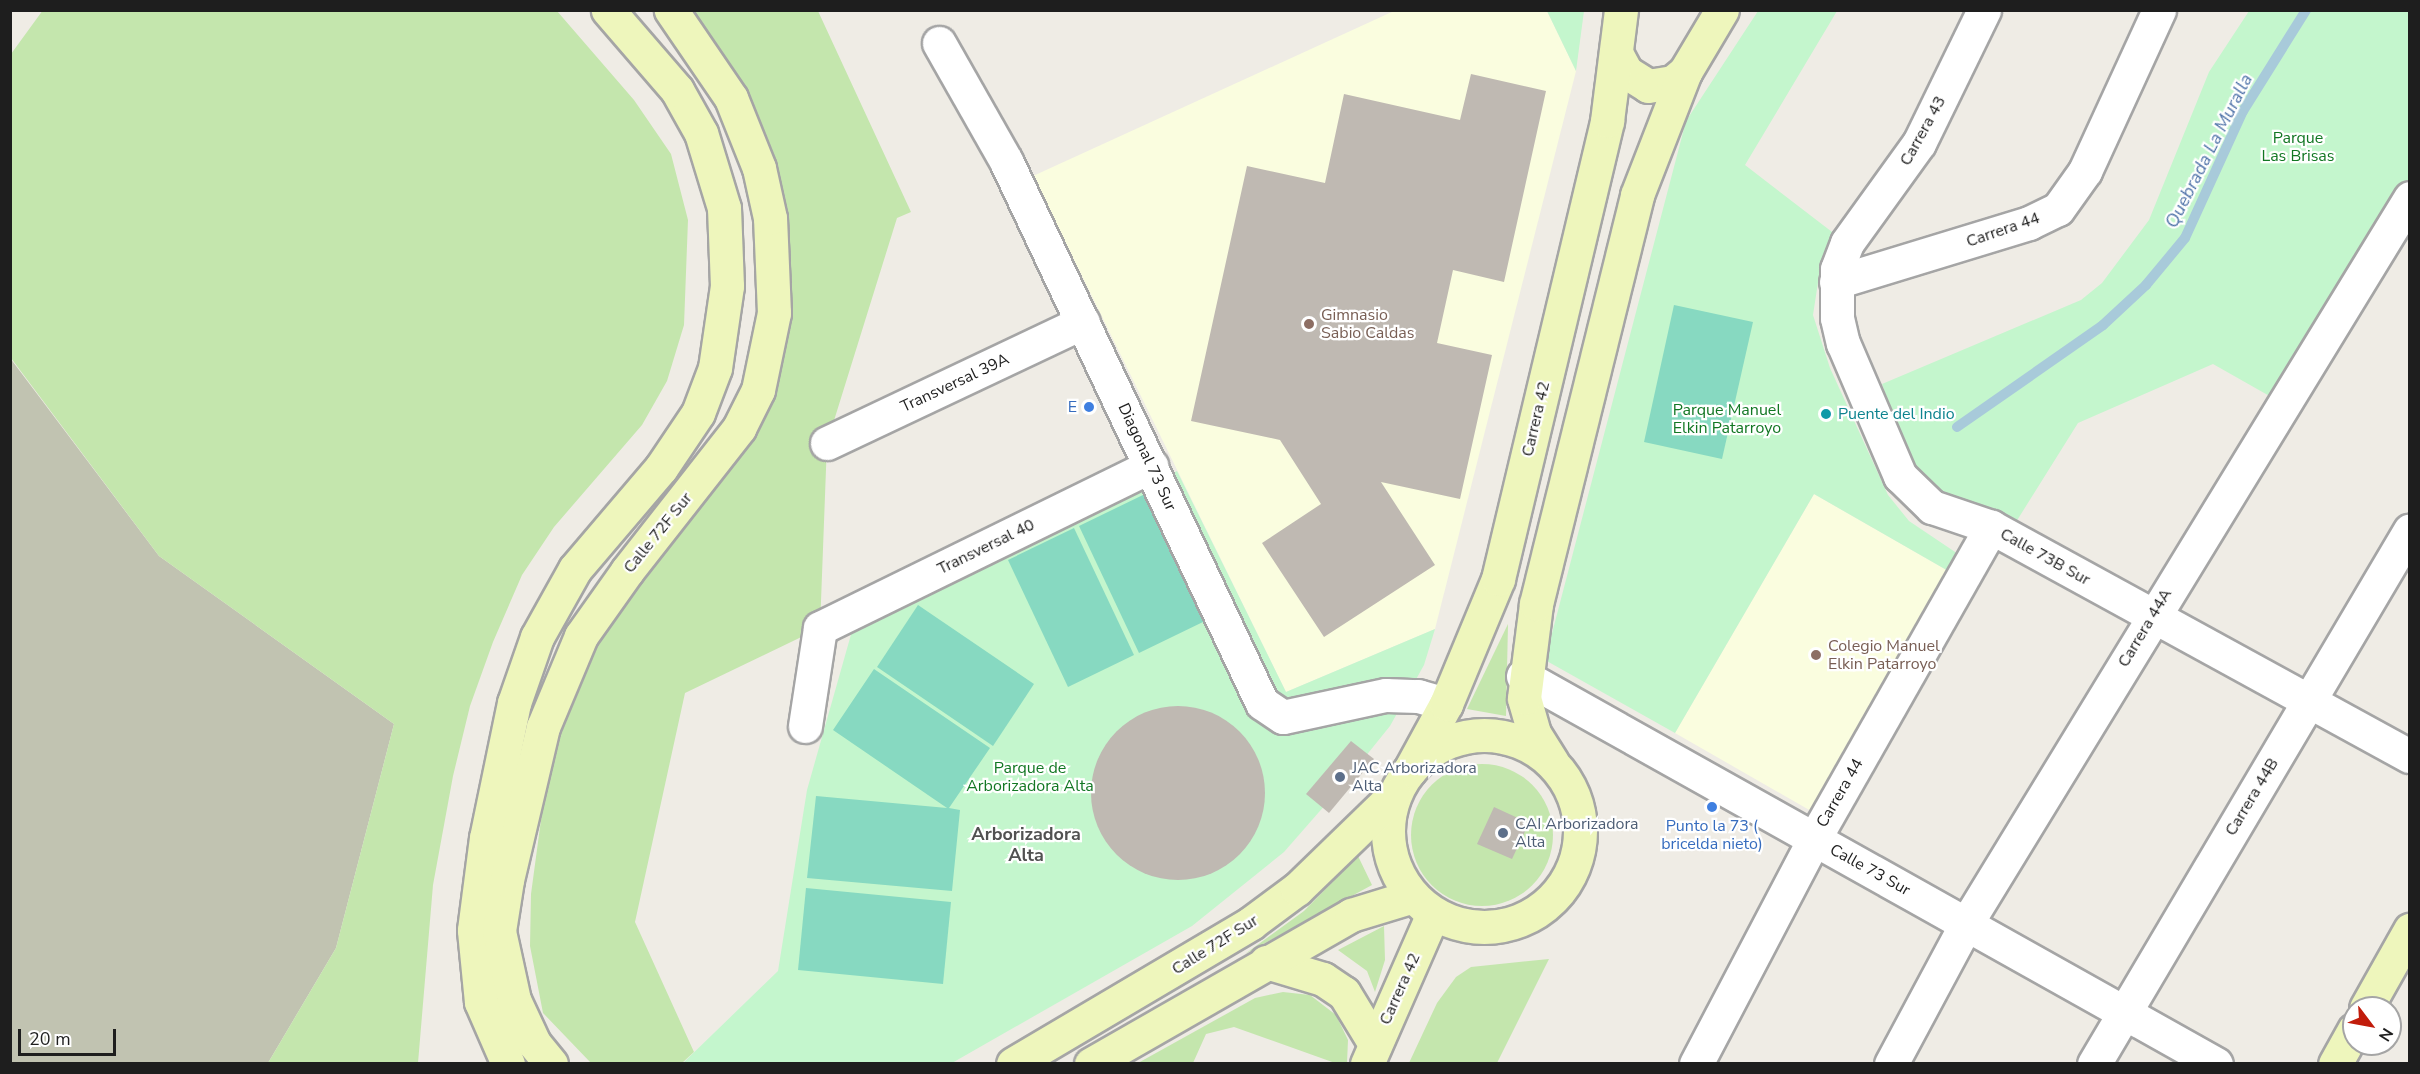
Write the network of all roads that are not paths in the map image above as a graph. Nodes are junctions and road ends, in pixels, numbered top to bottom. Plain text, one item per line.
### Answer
1 (608, 10) edge
2 (671, 10) edge
3 (1984, 10) edge
4 (2159, 10) edge
5 (1622, 12) edge
6 (1713, 18) edge
7 (939, 43) dead end
8 (1616, 52) junction
9 (1685, 72) junction
10 (2409, 198) edge
11 (1847, 243) joint
12 (1836, 282) junction
13 (1083, 322) junction
14 (827, 443) dead end
15 (1151, 466) junction
16 (1991, 527) junction
17 (2409, 530) edge
18 (2152, 615) junction
19 (1523, 676) junction
20 (2310, 702) junction
21 (1446, 704) junction
22 (805, 726) dead end
23 (2409, 756) edge
24 (1552, 762) junction
25 (1402, 783) junction
26 (1814, 839) junction
27 (1422, 905) junction
28 (1966, 924) junction
29 (2409, 930) edge
30 (1266, 962) junction
31 (2373, 996) edge
32 (2123, 1011) junction
33 (542, 1053) edge
34 (1371, 1054) edge
35 (507, 1063) edge
36 (1013, 1064) edge
37 (1091, 1064) edge
38 (1696, 1064) edge
39 (1891, 1064) edge
40 (2094, 1064) edge
41 (2216, 1064) edge

1 - 35 street
2 - 33 street, Calle 72F Sur
3 - 11 street, Carrera 43
4 - 12 street, Carrera 44
5 - 8 street, Carrera 42
6 - 9 street
7 - 13 street, Diagonal 73 Sur
8 - 9 street
8 - 21 street, Carrera 42
9 - 19 street
10 - 18 street, Carrera 44A
11 - 12 street, Calle 73B Sur
12 - 16 street, Calle 73B Sur
13 - 14 street, Transversal 39A
13 - 15 street, Diagonal 73 Sur
15 - 21 street, Diagonal 73 Sur
15 - 22 street, Transversal 40
16 - 18 street, Calle 73B Sur
16 - 26 street, Carrera 44
17 - 20 street, Carrera 44B
18 - 20 street, Calle 73B Sur
18 - 28 street, Carrera 44A
19 - 24 street
19 - 26 street, Calle 73 Sur
20 - 23 street, Calle 73B Sur
20 - 32 street, Carrera 44B
21 - 25 street, Carrera 42
24 - 25 street
24 - 27 street
25 - 27 street
25 - 36 street, Calle 72F Sur
26 - 28 street, Calle 73 Sur
26 - 38 street, Carrera 44
27 - 30 street
27 - 34 street, Carrera 42
28 - 32 street, Calle 73 Sur
28 - 39 street, Carrera 44A
29 - 31 street
30 - 34 street
30 - 37 street
32 - 40 street, Carrera 44B
32 - 41 street, Calle 73 Sur
33 - 35 street

